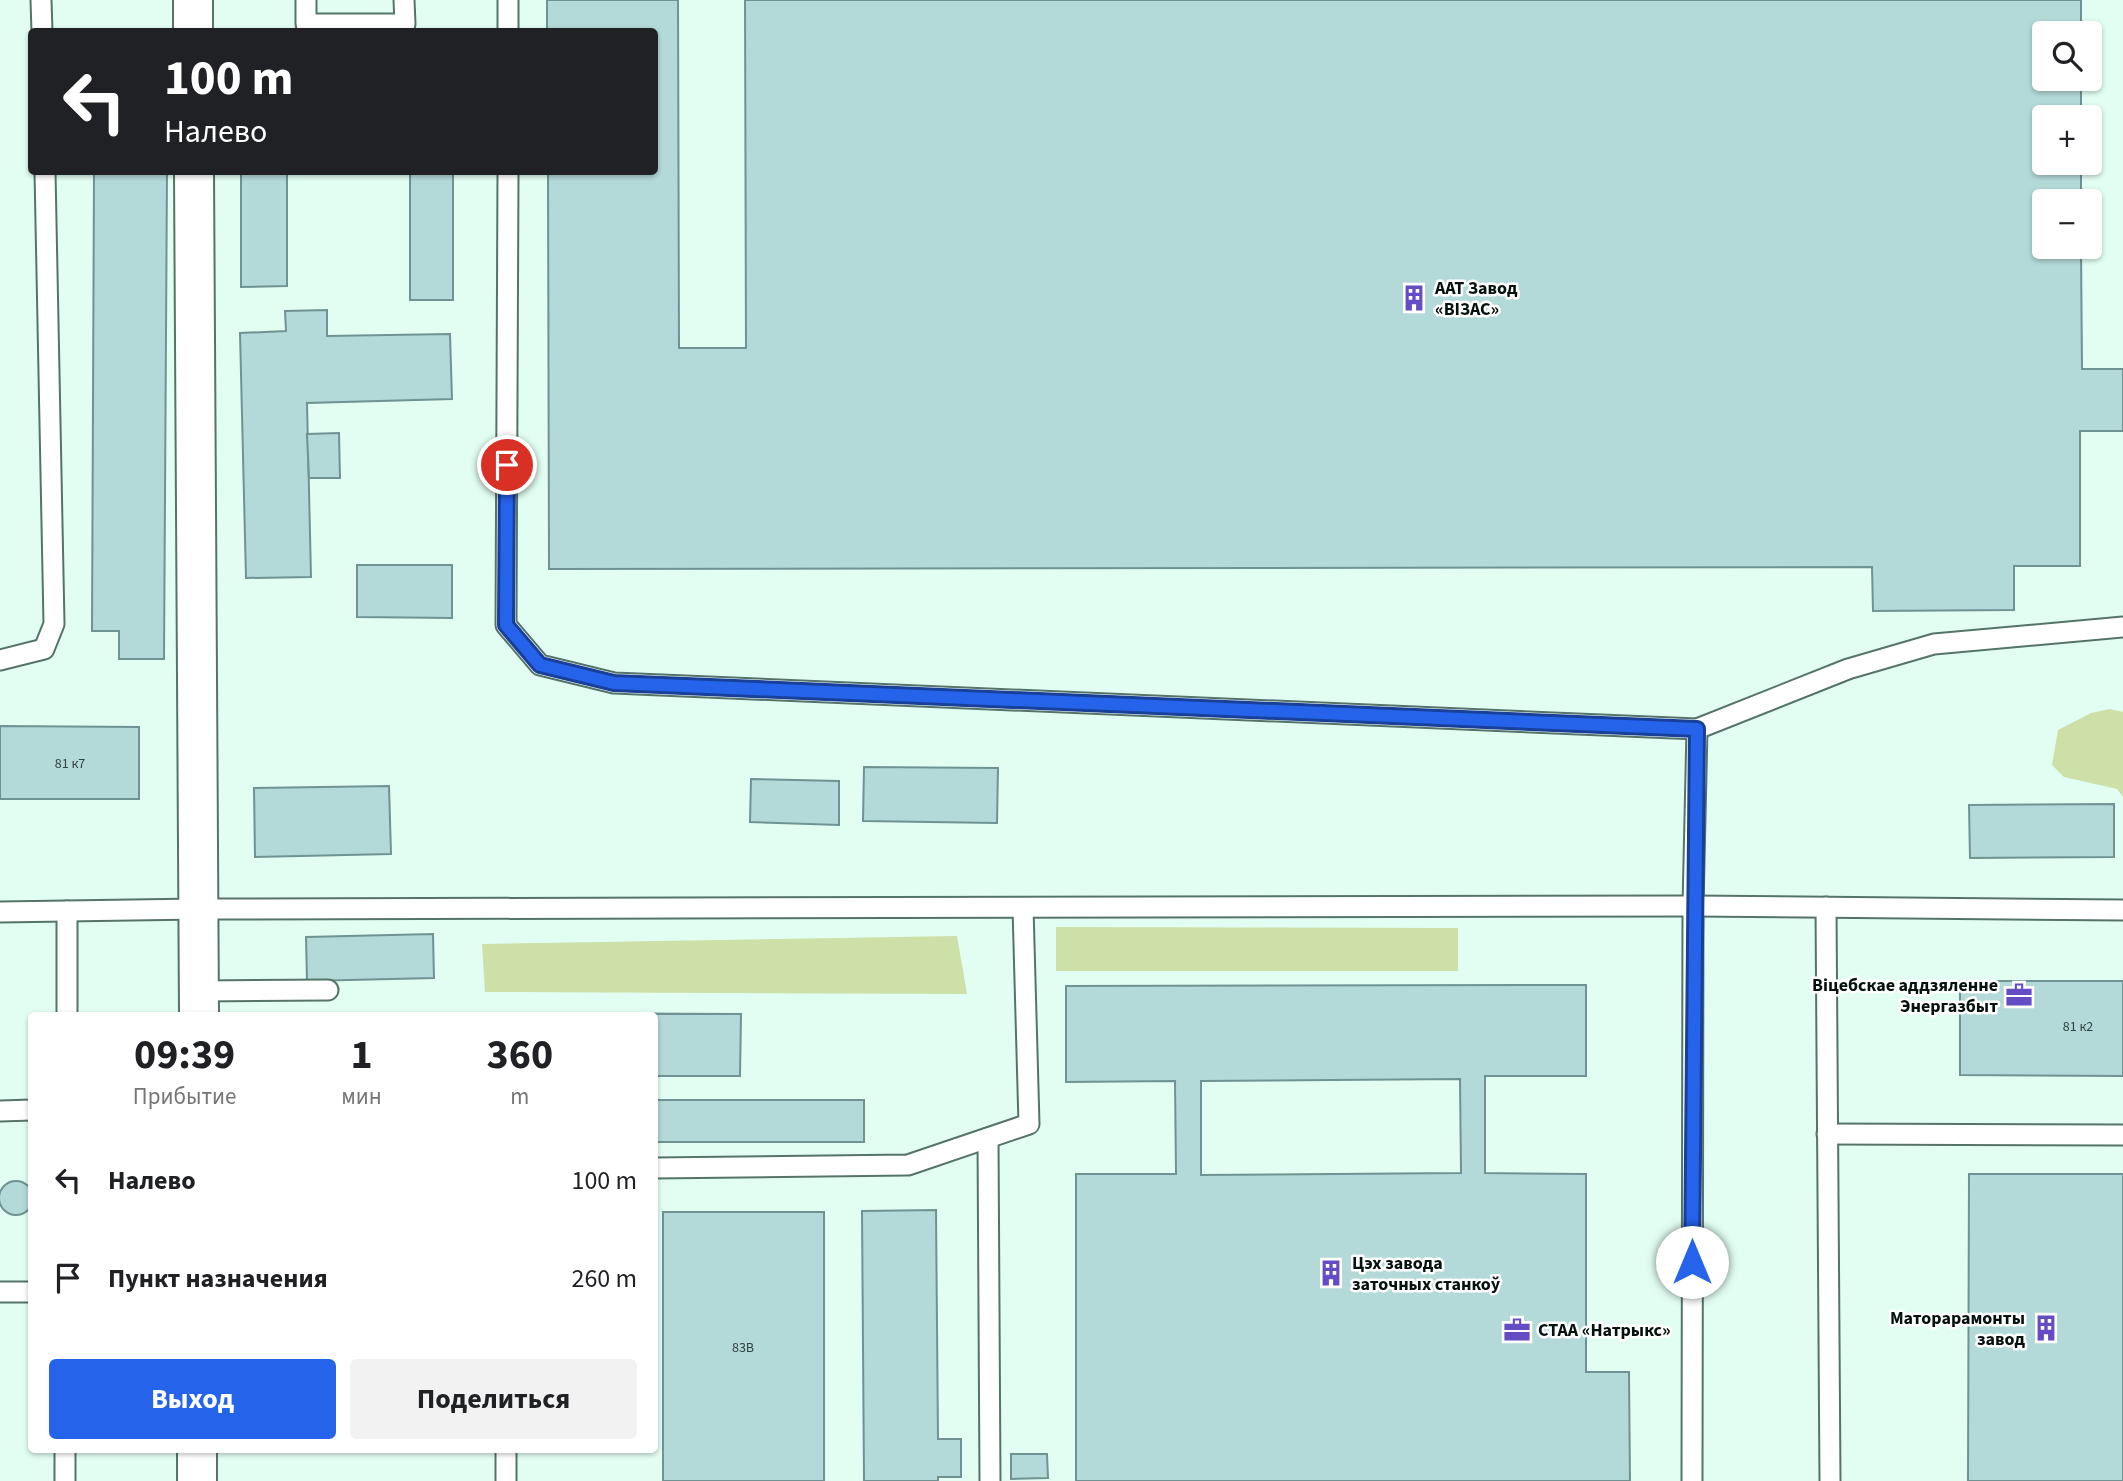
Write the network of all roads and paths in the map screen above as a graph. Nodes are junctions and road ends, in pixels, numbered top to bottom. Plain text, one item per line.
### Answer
1 (41, 0) edge
2 (193, 0) edge
3 (306, 0) edge
4 (404, 0) edge
5 (508, 0) edge
6 (42, 28) edge
7 (193, 28) edge
8 (508, 28) edge
9 (45, 175) edge
10 (194, 175) edge
11 (508, 175) edge
12 (2123, 627) edge
13 (0, 660) edge
14 (1697, 729) junction
15 (1693, 906) junction
16 (1826, 907) junction
17 (1023, 908) junction
18 (198, 909) junction
19 (2123, 909) edge
20 (67, 911) junction
21 (0, 912) edge
22 (328, 990) dead end
23 (200, 1003) edge
24 (67, 1012) edge
25 (28, 1110) edge
26 (0, 1111) edge
27 (1826, 1134) junction
28 (2123, 1135) edge
29 (988, 1138) junction
30 (658, 1168) edge
31 (0, 1292) edge
32 (28, 1292) edge
33 (65, 1453) edge
34 (197, 1453) edge
35 (506, 1453) edge
36 (65, 1481) edge
37 (197, 1481) edge
38 (506, 1481) edge
39 (990, 1481) edge
40 (1692, 1481) edge
41 (1830, 1481) edge

1 - 6 lane
2 - 7 street
3 - 4 lane
5 - 8 lane
9 - 13 lane
10 - 18 street
11 - 14 lane
12 - 14 lane
14 - 15 lane
15 - 16 lane
15 - 17 lane
15 - 40 lane
16 - 19 lane
16 - 27 lane
17 - 18 lane
17 - 29 lane
18 - 20 lane
18 - 23 street
20 - 21 lane
20 - 24 lane
22 - 23 lane
25 - 26 lane
27 - 28 lane
27 - 41 lane
29 - 30 lane
29 - 39 lane
31 - 32 lane
33 - 36 lane
34 - 37 street
35 - 38 lane

